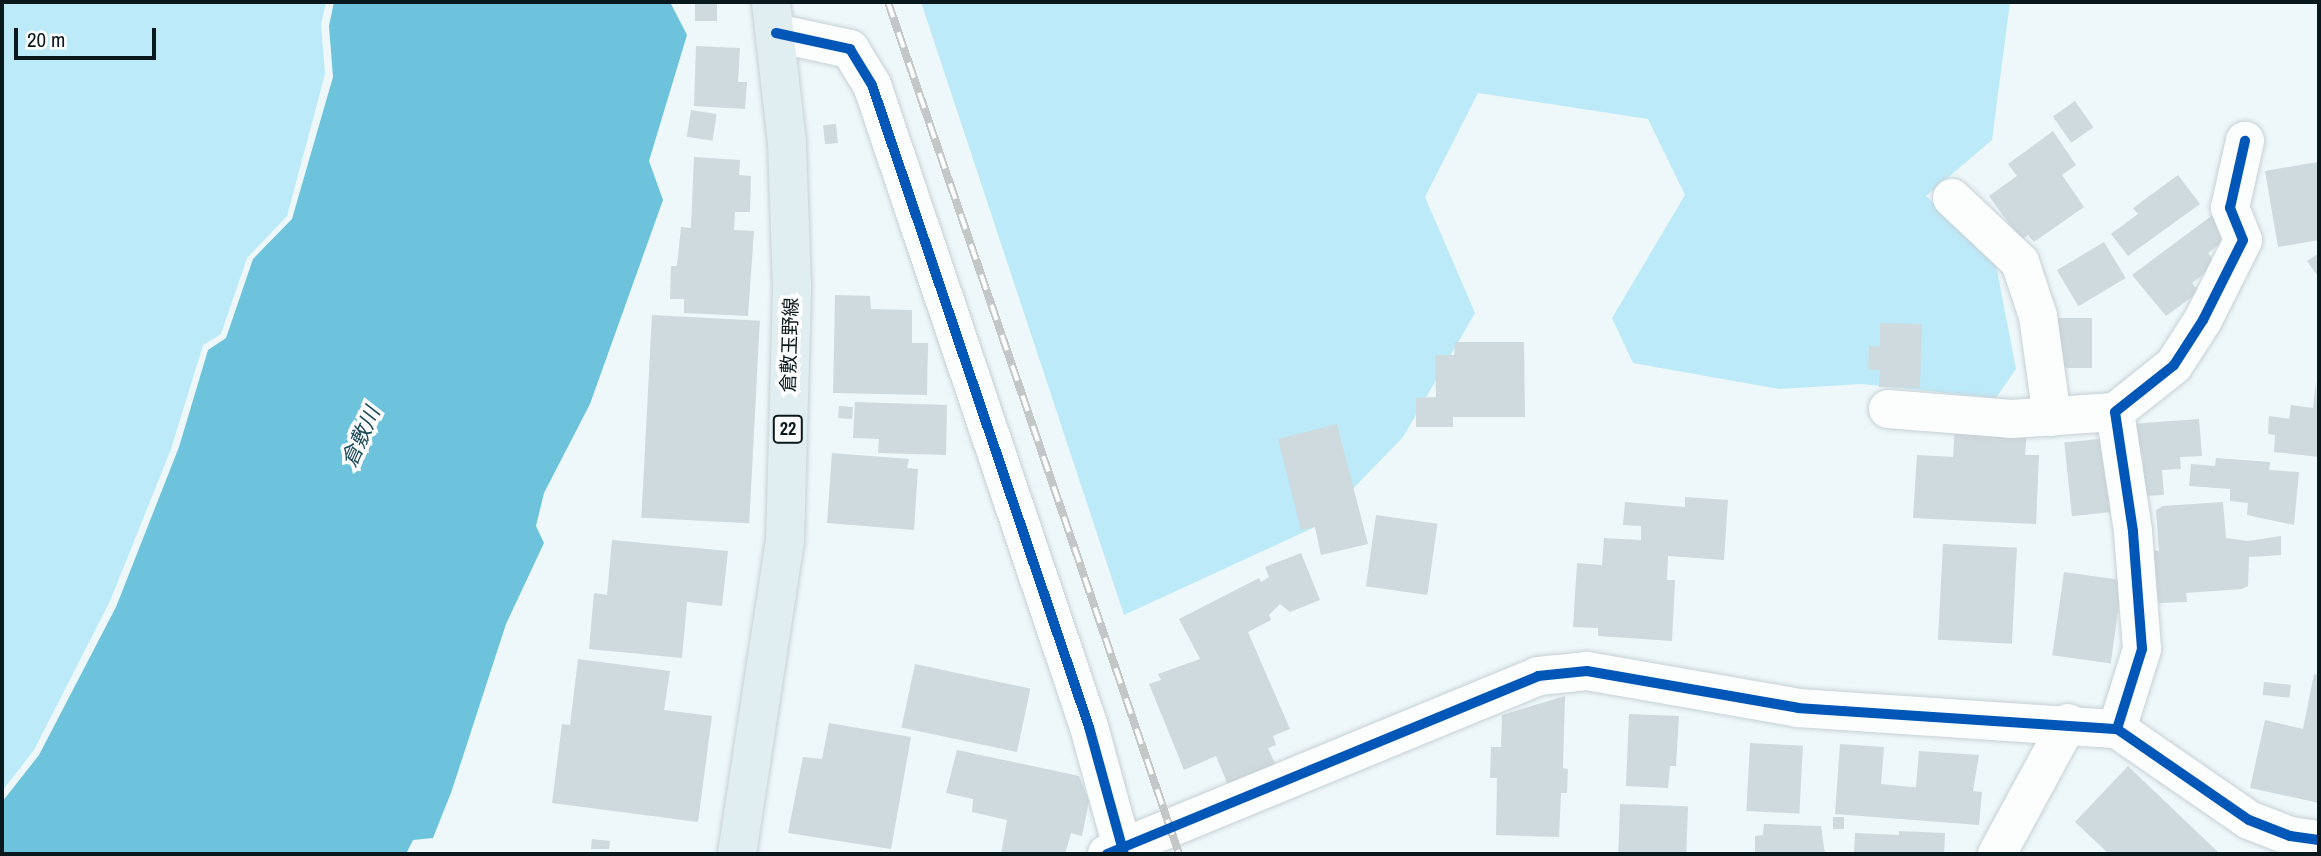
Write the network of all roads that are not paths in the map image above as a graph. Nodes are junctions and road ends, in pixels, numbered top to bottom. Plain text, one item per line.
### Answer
1 (773, 17) edge
2 (2245, 141) dead end
3 (1952, 198) dead end
4 (1888, 410) dead end
5 (2115, 411) junction
6 (2052, 417) junction
7 (2068, 723) junction
8 (2117, 729) junction
9 (2319, 840) edge
10 (1118, 852) edge
11 (738, 854) edge
12 (1997, 854) edge

1 - 10 street
1 - 11 main road, 倉敷玉野線 / 22
2 - 5 street
3 - 6 street
4 - 6 street
5 - 6 street
5 - 8 street
7 - 8 street
7 - 10 street
7 - 12 street
8 - 9 street

